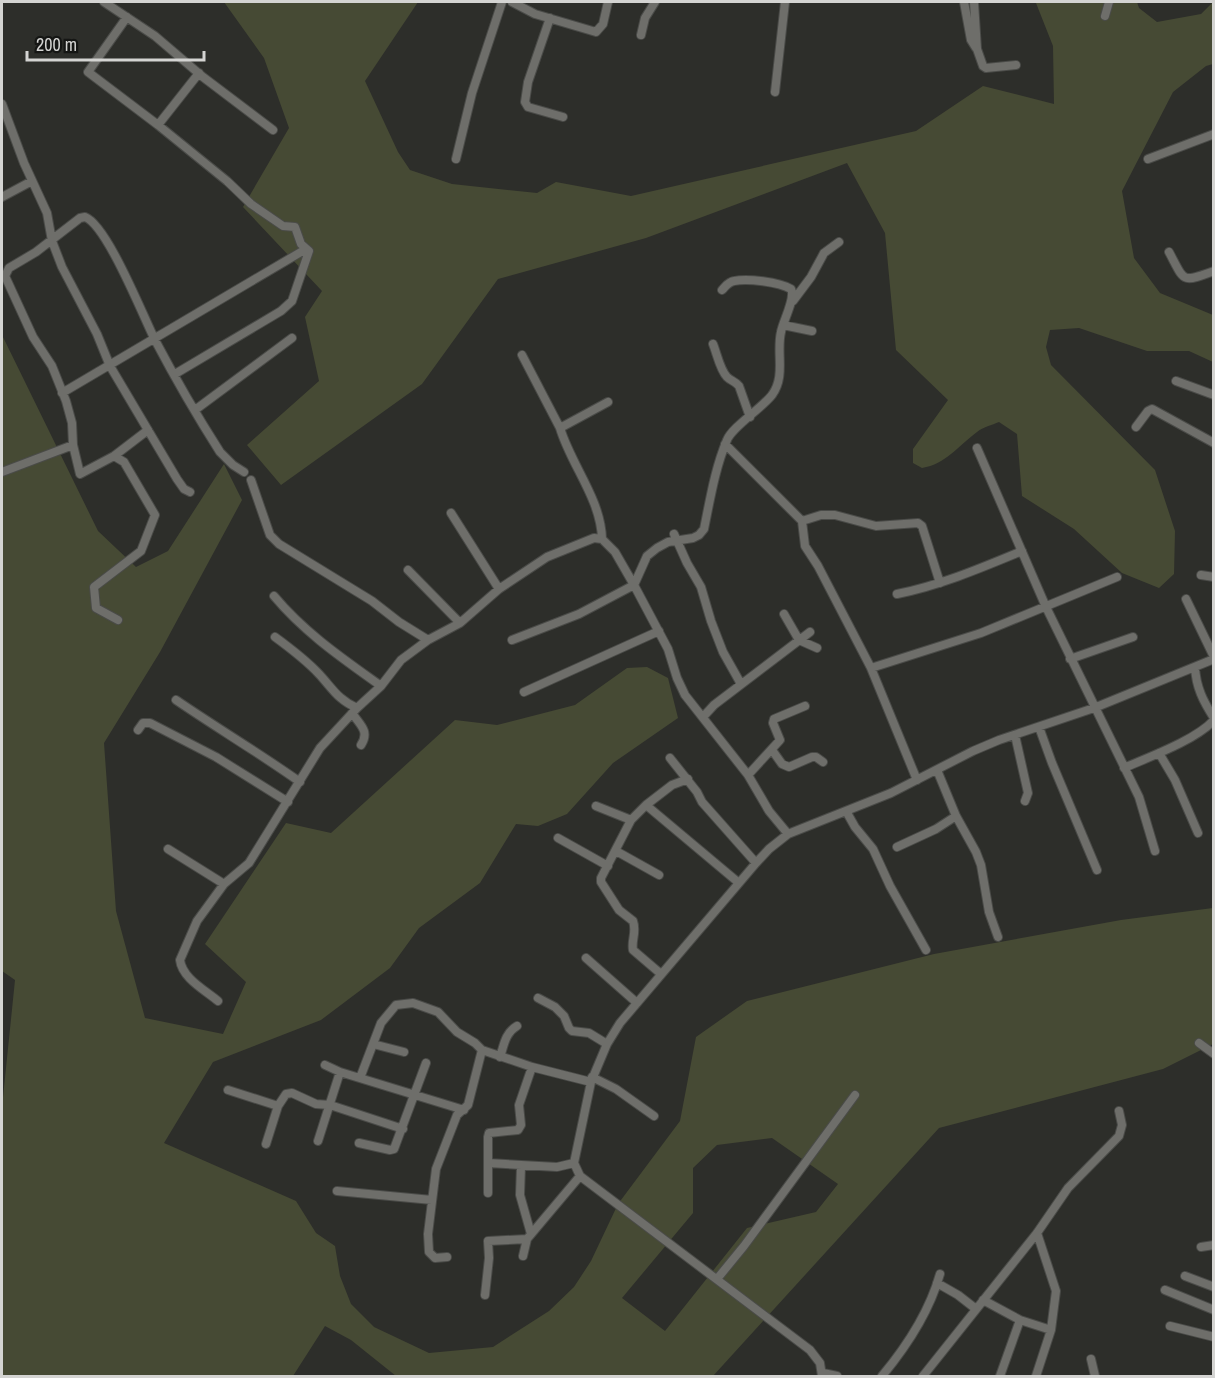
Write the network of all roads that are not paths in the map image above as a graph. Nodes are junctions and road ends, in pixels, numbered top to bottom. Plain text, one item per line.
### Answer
1 (105, 2) edge
2 (502, 2) edge
3 (512, 2) edge
4 (608, 2) edge
5 (655, 2) edge
6 (786, 2) edge
7 (964, 2) edge
8 (974, 2) edge
9 (1109, 2) edge
10 (1105, 16) dead end
11 (127, 17) junction
12 (550, 18) junction
13 (641, 35) dead end
14 (977, 49) junction
15 (1016, 65) dead end
16 (199, 73) junction
17 (775, 92) dead end
18 (2, 108) edge
19 (563, 117) dead end
20 (158, 125) junction
21 (273, 130) dead end
22 (1214, 134) edge
23 (456, 159) dead end
24 (1148, 159) dead end
25 (32, 181) junction
26 (2, 197) edge
27 (52, 241) junction
28 (839, 242) dead end
29 (306, 249) junction
30 (1169, 252) dead end
31 (1214, 271) edge
32 (722, 290) dead end
33 (789, 306) junction
34 (783, 325) junction
35 (812, 331) dead end
36 (292, 338) dead end
37 (154, 339) junction
38 (713, 344) dead end
39 (522, 355) dead end
40 (110, 366) junction
41 (175, 374) junction
42 (1176, 381) dead end
43 (62, 393) junction
44 (1214, 395) edge
45 (608, 402) dead end
46 (195, 410) junction
47 (750, 417) junction
48 (1136, 427) dead end
49 (560, 428) junction
50 (148, 430) junction
51 (1214, 443) edge
52 (725, 444) junction
53 (73, 445) junction
54 (977, 448) dead end
55 (114, 456) junction
56 (2, 472) edge
57 (244, 472) dead end
58 (251, 480) dead end
59 (190, 492) dead end
60 (452, 513) dead end
61 (802, 521) junction
62 (676, 537) junction
63 (602, 539) junction
64 (1022, 551) junction
65 (408, 570) dead end
66 (1201, 575) dead end
67 (1117, 577) dead end
68 (1214, 577) edge
69 (940, 583) junction
70 (634, 585) junction
71 (499, 589) junction
72 (897, 594) dead end
73 (274, 596) dead end
74 (1185, 598) dead end
75 (1046, 607) junction
76 (784, 614) dead end
77 (118, 620) dead end
78 (460, 623) junction
79 (659, 632) junction
80 (810, 632) dead end
81 (275, 637) dead end
82 (1133, 637) dead end
83 (428, 640) junction
84 (512, 640) dead end
85 (799, 640) junction
86 (817, 648) dead end
87 (1070, 658) junction
88 (1214, 658) edge
89 (1195, 667) junction
90 (871, 668) junction
91 (741, 684) junction
92 (381, 686) junction
93 (524, 692) dead end
94 (176, 700) dead end
95 (805, 706) dead end
96 (1094, 708) junction
97 (354, 710) junction
98 (703, 717) junction
99 (1214, 719) edge
100 (1040, 727) junction
101 (138, 730) dead end
102 (1015, 735) junction
103 (361, 746) dead end
104 (772, 750) junction
105 (1159, 753) junction
106 (670, 758) dead end
107 (823, 762) dead end
108 (1124, 768) junction
109 (937, 770) junction
110 (748, 775) junction
111 (688, 779) junction
112 (917, 780) junction
113 (300, 782) junction
114 (1025, 801) dead end
115 (288, 802) junction
116 (646, 805) junction
117 (596, 806) dead end
118 (846, 812) junction
119 (956, 816) junction
120 (631, 820) junction
121 (1198, 833) dead end
122 (788, 834) junction
123 (558, 838) dead end
124 (897, 847) dead end
125 (168, 849) dead end
126 (616, 851) junction
127 (1155, 851) dead end
128 (756, 863) junction
129 (608, 866) junction
130 (1097, 870) dead end
131 (659, 875) dead end
132 (739, 883) junction
133 (224, 884) junction
134 (998, 937) dead end
135 (926, 950) dead end
136 (586, 958) dead end
137 (662, 974) junction
138 (538, 998) dead end
139 (218, 1001) dead end
140 (637, 1003) junction
141 (517, 1026) dead end
142 (1198, 1043) dead end
143 (373, 1044) junction
144 (607, 1044) junction
145 (482, 1050) junction
146 (404, 1052) dead end
147 (1214, 1054) edge
148 (500, 1057) junction
149 (426, 1063) dead end
150 (326, 1065) dead end
151 (532, 1067) junction
152 (340, 1072) junction
153 (360, 1078) junction
154 (592, 1079) junction
155 (228, 1090) dead end
156 (855, 1095) dead end
157 (415, 1096) junction
158 (330, 1105) junction
159 (278, 1106) junction
160 (464, 1110) junction
161 (1119, 1111) dead end
162 (654, 1116) dead end
163 (403, 1129) junction
164 (318, 1141) dead end
165 (359, 1143) dead end
166 (266, 1144) dead end
167 (488, 1163) junction
168 (574, 1163) junction
169 (521, 1166) junction
170 (580, 1176) junction
171 (337, 1191) dead end
172 (488, 1193) dead end
173 (432, 1200) junction
174 (1037, 1233) junction
175 (529, 1236) junction
176 (1214, 1245) edge
177 (1201, 1247) dead end
178 (523, 1256) dead end
179 (447, 1257) dead end
180 (940, 1274) dead end
181 (1185, 1276) dead end
182 (717, 1279) junction
183 (937, 1283) junction
184 (1214, 1287) edge
185 (1165, 1290) dead end
186 (485, 1295) dead end
187 (983, 1300) junction
188 (976, 1309) junction
189 (1214, 1310) edge
190 (1020, 1320) junction
191 (1170, 1326) dead end
192 (1050, 1330) junction
193 (1214, 1337) edge
194 (1091, 1359) dead end
195 (822, 1375) edge
196 (837, 1377) edge
197 (882, 1377) edge
198 (923, 1377) edge
199 (1000, 1377) edge
200 (1036, 1377) edge
201 (1095, 1377) edge

1 - 11 street
2 - 23 street
3 - 12 street
4 - 12 street
5 - 13 street
6 - 17 street
7 - 14 street
8 - 14 street
9 - 10 street
11 - 16 street
11 - 20 street
12 - 19 street
14 - 15 street
16 - 20 street
16 - 21 street
18 - 25 street
20 - 29 street
22 - 24 street
25 - 26 street
25 - 27 street
27 - 37 street
27 - 40 street
27 - 43 street
28 - 33 street
29 - 37 street
29 - 41 street
30 - 31 street
32 - 33 street
33 - 34 street
34 - 35 street
34 - 47 street
36 - 46 street
37 - 40 street
37 - 41 street
38 - 47 street
39 - 49 street
40 - 43 street
40 - 50 street
41 - 46 street
42 - 44 street
43 - 53 street
45 - 49 street
46 - 57 street
47 - 52 street
48 - 51 street
49 - 63 street
50 - 55 street
50 - 59 street
52 - 61 street
52 - 62 street
53 - 55 street
53 - 56 street
54 - 64 street
55 - 77 street
58 - 83 street
60 - 71 street
61 - 69 street
61 - 90 street
62 - 70 street
62 - 91 street
63 - 70 street
63 - 71 street
64 - 69 street
64 - 75 street
65 - 78 street
66 - 68 street
67 - 75 street
69 - 72 street
70 - 79 street
70 - 84 street
71 - 78 street
73 - 92 street
74 - 88 street
75 - 87 street
75 - 90 street
76 - 85 street
78 - 83 street
79 - 93 street
79 - 98 street
80 - 85 street
81 - 97 street
82 - 87 street
83 - 92 street
85 - 86 street
85 - 91 street
87 - 96 street
88 - 89 street
89 - 96 street
89 - 99 street
90 - 112 street
91 - 98 street
92 - 97 street
94 - 113 street
95 - 104 street
96 - 100 street
96 - 108 street
97 - 103 street
97 - 113 street
98 - 110 street
99 - 105 street
100 - 102 street
100 - 130 street
101 - 115 street
102 - 109 street
102 - 114 street
104 - 107 street
104 - 110 street
105 - 108 street
105 - 121 street
106 - 111 street
108 - 127 street
109 - 112 street
109 - 119 street
110 - 122 street
111 - 116 street
111 - 128 street
112 - 118 street
113 - 115 street
115 - 133 street
116 - 120 street
116 - 132 street
117 - 120 street
118 - 122 street
118 - 135 street
119 - 124 street
119 - 134 street
120 - 126 street
122 - 128 street
123 - 129 street
125 - 133 street
126 - 129 street
126 - 131 street
128 - 132 street
129 - 137 street
132 - 137 street
133 - 139 street
136 - 140 street
137 - 140 street
138 - 144 street
140 - 144 street
141 - 148 street
142 - 147 street
143 - 145 street
143 - 146 street
143 - 153 street
144 - 154 street
145 - 148 street
145 - 160 street
148 - 151 street
149 - 157 street
150 - 152 street
151 - 154 street
151 - 167 street
152 - 153 street
152 - 158 street
153 - 157 street
154 - 162 street
154 - 168 street
155 - 159 street
156 - 182 street
157 - 160 street
157 - 163 street
158 - 159 street
158 - 163 street
158 - 164 street
159 - 166 street
160 - 173 street
161 - 174 street
163 - 165 street
167 - 169 street
167 - 172 street
168 - 169 street
168 - 170 street
169 - 175 street
170 - 175 street
170 - 182 street
171 - 173 street
173 - 179 street
174 - 187 street
174 - 192 street
175 - 178 street
175 - 186 street
176 - 177 street
180 - 183 street
181 - 184 street
182 - 195 street
183 - 188 street
183 - 197 street
185 - 189 street
187 - 188 street
187 - 190 street
188 - 198 street
190 - 192 street
190 - 199 street
191 - 193 street
192 - 200 street
194 - 201 street
195 - 196 street

